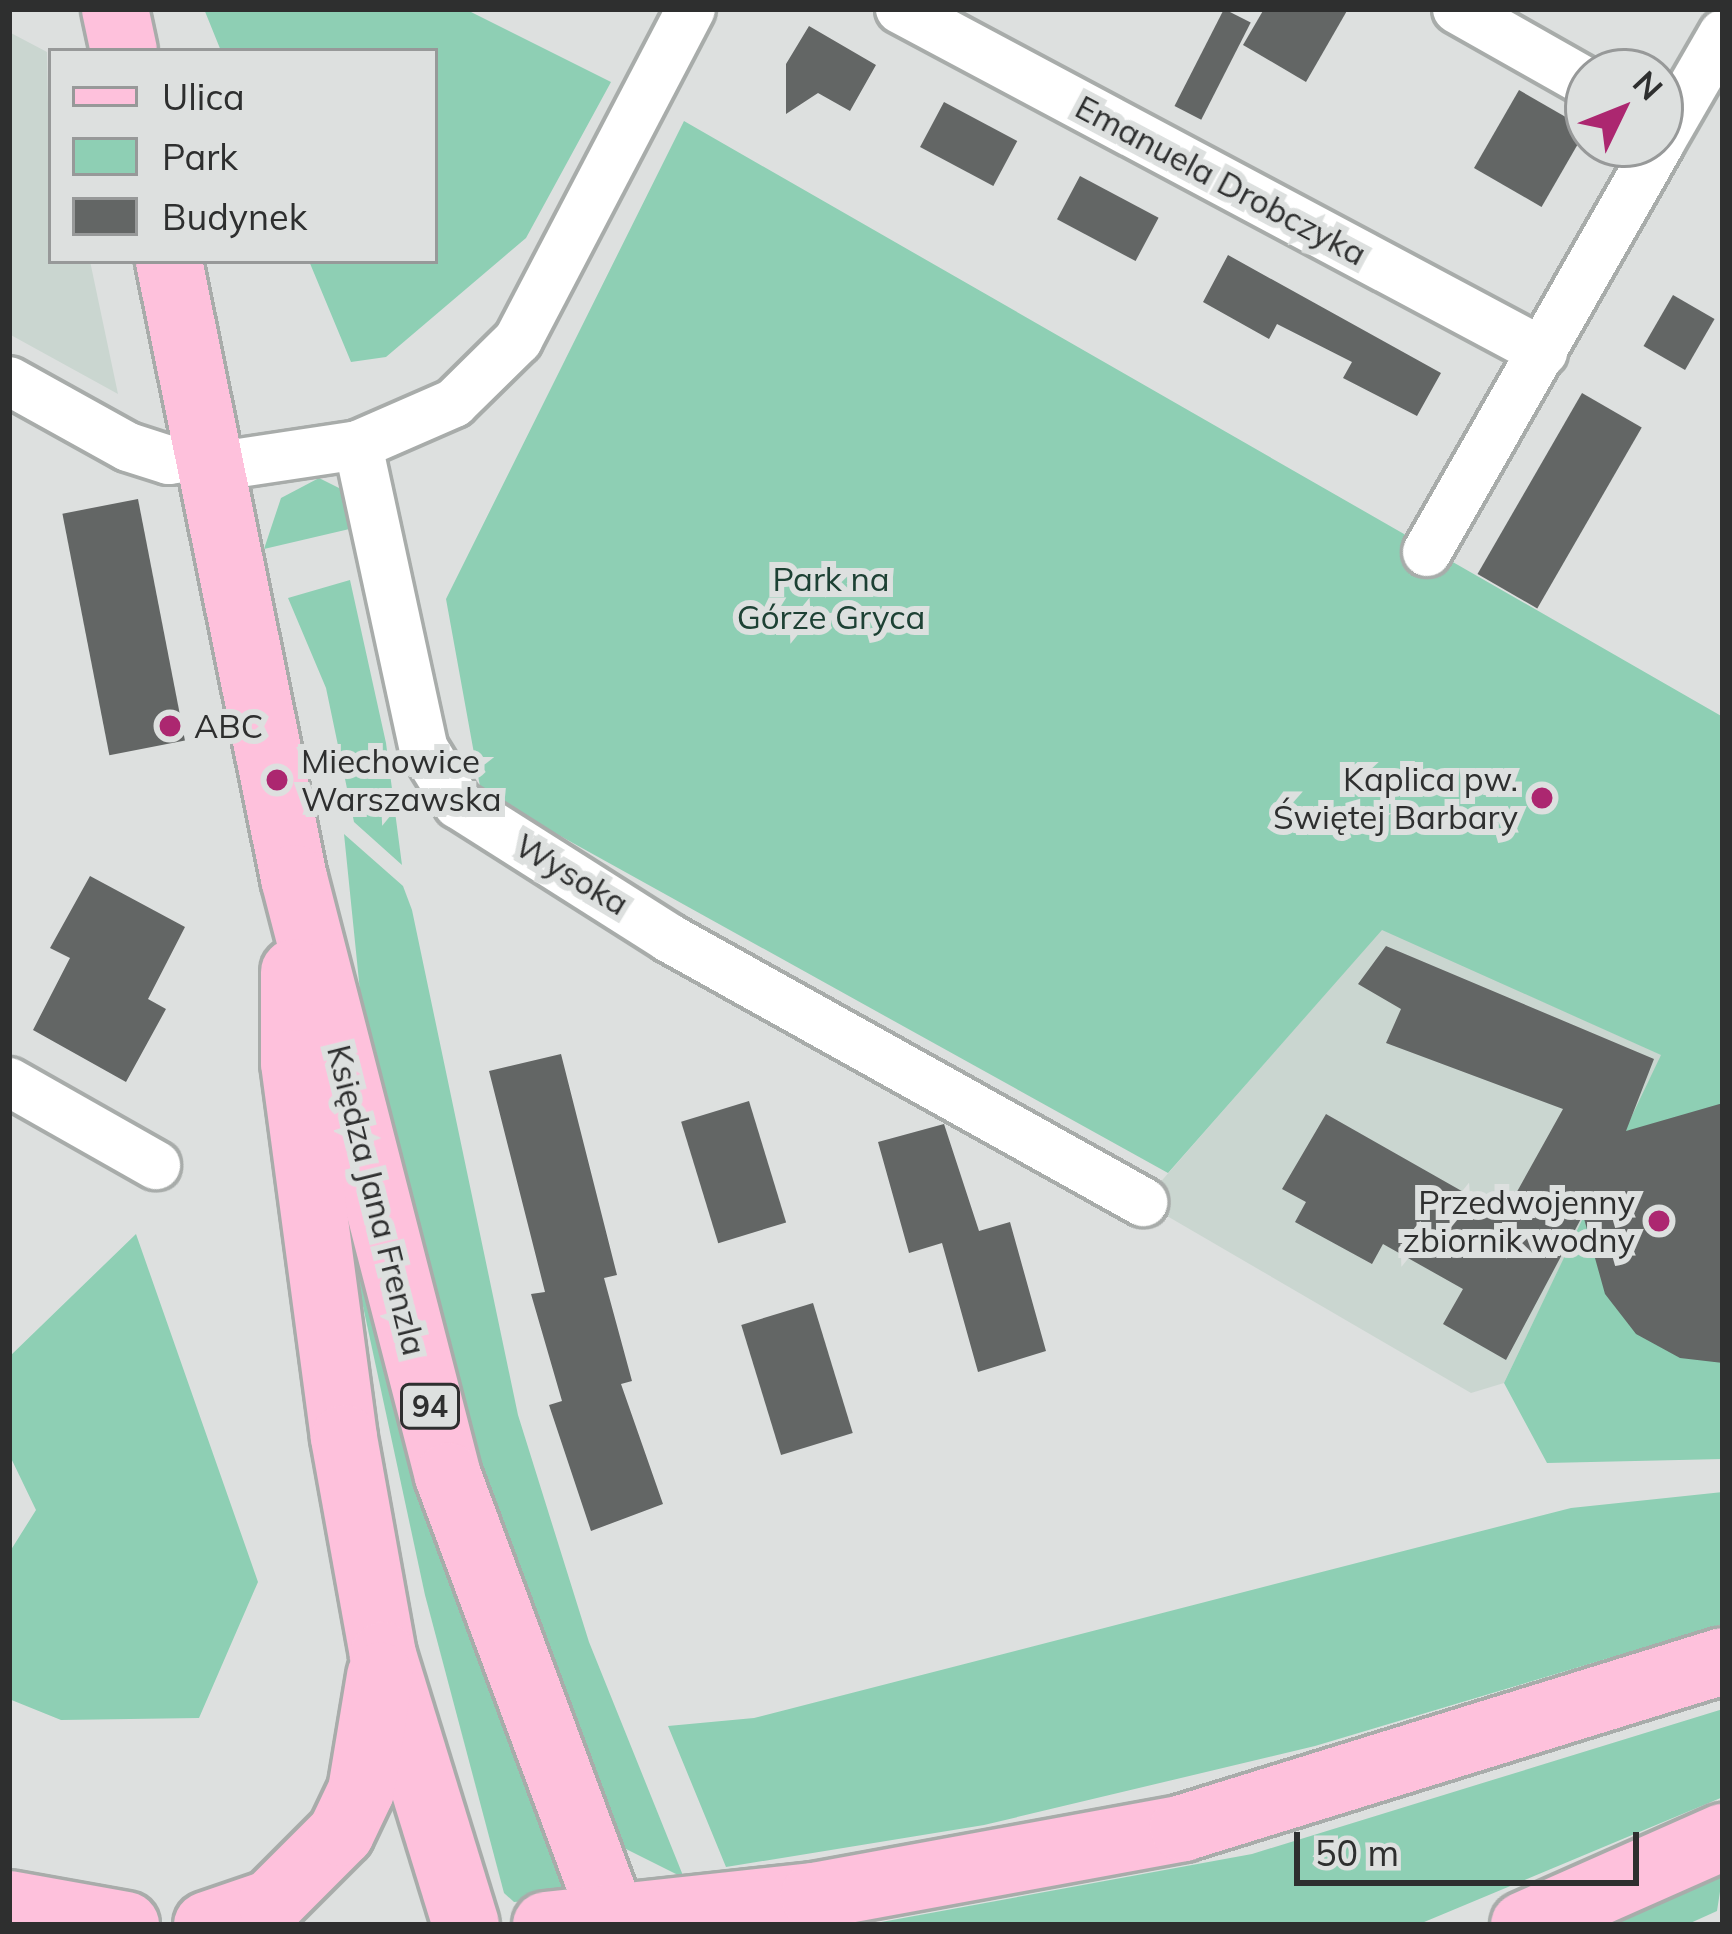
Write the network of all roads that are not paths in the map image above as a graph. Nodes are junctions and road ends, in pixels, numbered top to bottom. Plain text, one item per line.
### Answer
1 (115, 9) edge
2 (691, 9) edge
3 (900, 9) edge
4 (1456, 9) edge
5 (1723, 34) edge
6 (123, 48) edge
7 (1564, 69) edge
8 (1684, 98) edge
9 (1643, 168) edge
10 (170, 264) edge
11 (1543, 352) junction
12 (9, 381) edge
13 (358, 445) junction
14 (212, 461) junction
15 (1427, 551) dead end
16 (294, 878) junction
17 (9, 1082) edge
18 (156, 1165) dead end
19 (1143, 1202) dead end
20 (383, 1655) junction
21 (1723, 1661) edge
22 (1723, 1837) edge
23 (9, 1904) edge
24 (614, 1922) edge
25 (126, 1925) edge
26 (207, 1925) edge
27 (466, 1925) edge
28 (545, 1925) edge
29 (1523, 1925) edge

1 - 6 main road
2 - 13 street
3 - 11 street, Emanuela Drobczyka
4 - 7 street
5 - 8 street
9 - 11 street
10 - 14 main road, Księdza Jana Frenzla / 94
11 - 15 street
12 - 14 street
13 - 14 street
13 - 19 street, Wysoka
14 - 16 main road, Księdza Jana Frenzla / 94
16 - 20 main road, Księdza Jana Frenzla / 94
16 - 24 main road, Księdza Jana Frenzla / 94
17 - 18 street
20 - 26 main road
20 - 27 main road, Księdza Jana Frenzla / 94
21 - 24 main road
22 - 29 main road
23 - 25 main road
24 - 28 main road

